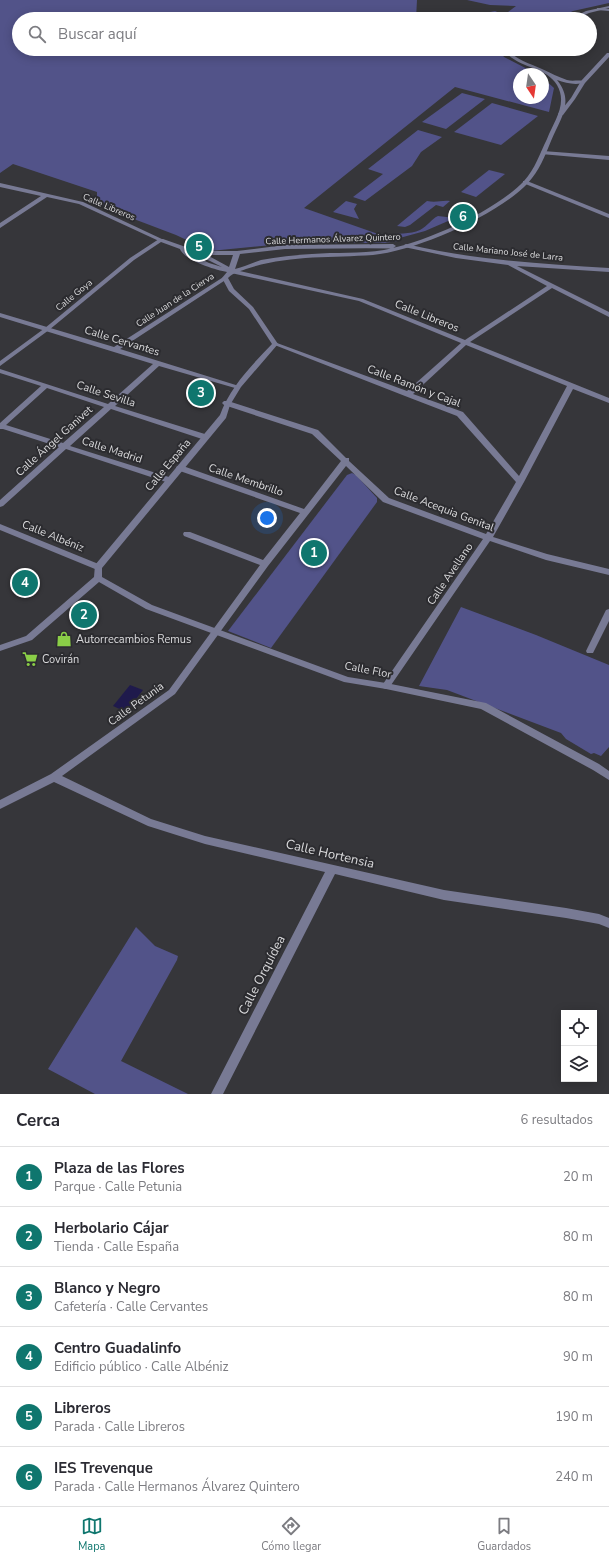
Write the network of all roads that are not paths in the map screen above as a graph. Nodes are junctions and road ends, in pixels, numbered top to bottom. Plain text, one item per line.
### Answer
1 (609, 9) edge
2 (591, 12) edge
3 (609, 54) edge
4 (511, 56) edge
5 (553, 77) junction
6 (583, 82) junction
7 (561, 114) junction
8 (543, 153) junction
9 (609, 158) edge
10 (525, 182) junction
11 (0, 185) edge
12 (45, 196) junction
13 (609, 216) edge
14 (0, 226) edge
15 (161, 240) junction
16 (406, 246) junction
17 (183, 250) junction
18 (199, 252) junction
19 (237, 253) junction
20 (507, 263) junction
21 (609, 270) edge
22 (231, 271) junction
23 (225, 278) junction
24 (551, 286) junction
25 (0, 315) edge
26 (609, 315) edge
27 (47, 329) junction
28 (466, 342) junction
29 (275, 344) junction
30 (114, 350) junction
31 (158, 363) junction
32 (0, 364) edge
33 (0, 371) edge
34 (45, 386) junction
35 (571, 386) junction
36 (237, 387) junction
37 (407, 395) junction
38 (609, 401) edge
39 (226, 403) junction
40 (109, 406) junction
41 (1, 426) edge
42 (205, 438) junction
43 (64, 447) junction
44 (346, 460) junction
45 (180, 468) junction
46 (169, 480) junction
47 (520, 482) junction
48 (0, 504) edge
49 (304, 512) junction
50 (0, 526) edge
51 (187, 534) dead end
52 (488, 538) junction
53 (265, 564) junction
54 (98, 567) junction
55 (609, 572) edge
56 (98, 578) junction
57 (609, 612) edge
58 (215, 632) junction
59 (0, 648) edge
60 (590, 650) dead end
61 (386, 686) junction
62 (609, 776) edge
63 (54, 777) junction
64 (0, 805) edge
65 (332, 869) junction
66 (609, 923) edge
67 (218, 1094) edge

1 - 2 street
3 - 6 street
4 - 5 street
5 - 6 street
5 - 7 street
6 - 7 street
7 - 8 street, Calle Hermanos Álvarez Quintero
8 - 9 street
8 - 10 street, Calle Hermanos Álvarez Quintero
10 - 13 street
10 - 16 street, Calle Hermanos Álvarez Quintero
11 - 12 street, Calle Libreros
12 - 14 street
12 - 15 street, Calle Libreros
15 - 17 street, Calle Libreros
15 - 27 street, Calle Goya
16 - 19 street, Calle Hermanos Álvarez Quintero
16 - 20 street, Calle Mariano José de Larra
16 - 22 street, Calle Hermanos Álvarez Quintero
17 - 18 street, Calle Libreros
17 - 22 street, Calle Libreros
18 - 19 street, Calle Hermanos Álvarez Quintero
18 - 22 street, Calle Libreros
19 - 22 street
20 - 21 street, Calle Mariano José de Larra
20 - 24 street
22 - 23 street
22 - 28 street, Calle Libreros
23 - 29 street
23 - 30 street, Calle Juan de la Cierva
24 - 26 street
24 - 28 street
25 - 27 street, Calle Cervantes
27 - 30 street, Calle Cervantes
27 - 32 street, Calle Goya
28 - 35 street, Calle Libreros
28 - 37 street
29 - 36 street, Calle España
29 - 37 street, Calle Ramón y Cajal
30 - 31 street, Calle Cervantes
31 - 36 street, Calle Cervantes
31 - 40 street, Calle Ángel Ganivet
33 - 34 street, Calle Sevilla
34 - 40 street, Calle Sevilla
34 - 41 street
35 - 38 street, Calle Libreros
35 - 47 street, Calle Avellano
36 - 39 street, Calle España
37 - 47 street, Calle Ramón y Cajal
39 - 42 street, Calle España
39 - 44 street, Calle Acequia Genital
40 - 42 street, Calle Sevilla
40 - 43 street, Calle Ángel Ganivet
41 - 43 street, Calle Madrid
42 - 45 street, Calle España
43 - 46 street, Calle Madrid
43 - 48 street, Calle Ángel Ganivet
44 - 49 street, Calle Petunia
44 - 52 street, Calle Acequia Genital
45 - 46 street, Calle España
45 - 49 street, Calle Membrillo
46 - 54 street, Calle España
47 - 52 street, Calle Avellano
49 - 53 street, Calle Petunia
50 - 54 street, Calle Albéniz
51 - 53 street
52 - 55 street, Calle Acequia Genital
52 - 61 street, Calle Avellano
53 - 58 street, Calle Petunia
54 - 56 street
56 - 58 street, Calle Flor
56 - 59 street
57 - 60 street
58 - 61 street, Calle Flor
58 - 63 street, Calle Petunia
61 - 62 street, Calle Flor
63 - 64 street, Calle Petunia
63 - 65 street, Calle Hortensia
65 - 66 street, Calle Hortensia
65 - 67 street, Calle Orquídea

